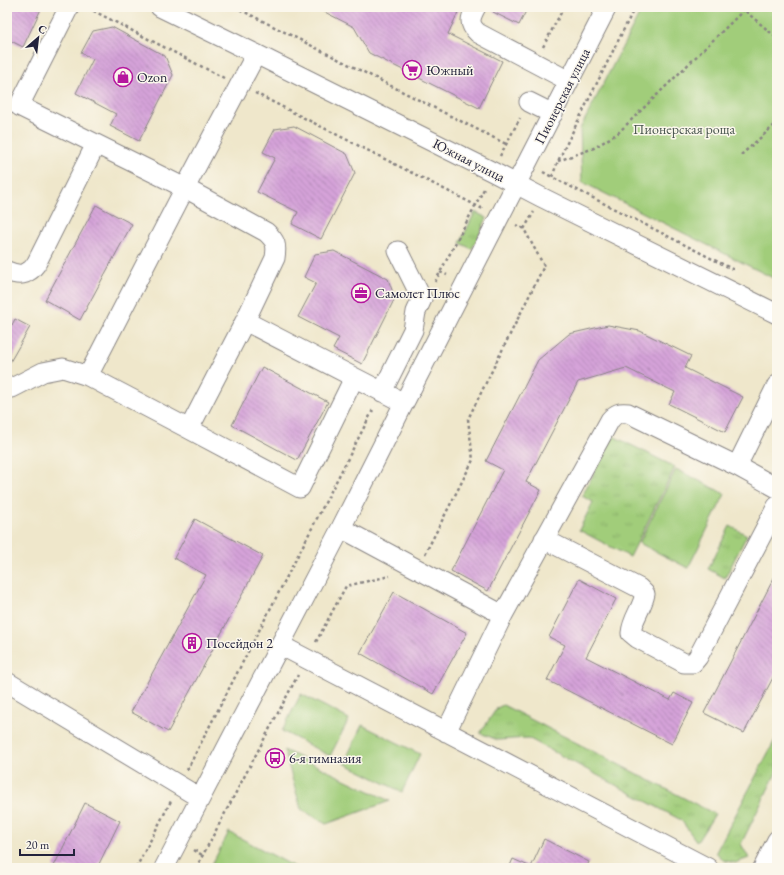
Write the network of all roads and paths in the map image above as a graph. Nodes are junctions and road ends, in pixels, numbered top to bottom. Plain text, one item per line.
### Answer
1 (69, 7) edge
2 (85, 7) edge
3 (160, 7) edge
4 (234, 7) edge
5 (476, 7) edge
6 (607, 7) edge
7 (635, 7) edge
8 (747, 7) edge
9 (743, 8) edge
10 (182, 12) edge
11 (777, 38) edge
12 (256, 54) junction
13 (569, 81) junction
14 (240, 86) junction
15 (529, 102) dead end
16 (13, 103) edge
17 (553, 114) junction
18 (777, 123) edge
19 (96, 144) junction
20 (506, 144) dead end
21 (741, 155) dead end
22 (558, 161) junction
23 (517, 184) junction
24 (185, 188) junction
25 (398, 252) dead end
26 (7, 271) edge
27 (440, 272) junction
28 (742, 274) dead end
29 (447, 275) dead end
30 (422, 299) junction
31 (777, 314) edge
32 (244, 322) junction
33 (88, 376) junction
34 (354, 378) junction
35 (777, 385) edge
36 (9, 388) edge
37 (382, 392) junction
38 (404, 403) junction
39 (189, 429) junction
40 (736, 466) junction
41 (777, 488) edge
42 (777, 506) edge
43 (341, 528) junction
44 (544, 540) junction
45 (503, 615) junction
46 (280, 645) junction
47 (7, 682) edge
48 (446, 732) junction
49 (178, 786) junction
50 (200, 798) junction
51 (777, 840) edge
52 (136, 868) edge
53 (164, 868) edge
54 (708, 868) edge
55 (762, 868) edge

1 - 16 street
2 - 14 path
3 - 10 street, Южная улица
4 - 20 path
5 - 13 street
6 - 13 street, Пионерская улица
7 - 22 path
8 - 9 path
9 - 11 path
9 - 22 path
10 - 12 street, Южная улица
12 - 14 street
12 - 23 street, Южная улица
13 - 17 street, Пионерская улица
14 - 24 street
14 - 27 path
15 - 17 street
16 - 19 street
17 - 23 street, Пионерская улица
18 - 21 path
19 - 24 street
19 - 26 street
22 - 28 path
23 - 31 street, Южная улица
23 - 38 street, Пионерская улица
24 - 32 street
24 - 33 street
25 - 30 street
27 - 29 path
27 - 30 path
30 - 37 street
32 - 34 street
32 - 39 street
33 - 36 street
33 - 39 street
34 - 37 street
34 - 39 street
35 - 40 street
37 - 38 street
37 - 49 path
38 - 43 street, Пионерская улица
40 - 41 street
40 - 44 street
42 - 44 street
43 - 45 street
43 - 46 street, Пионерская улица
44 - 45 street
45 - 48 street
46 - 48 street
46 - 50 street, Пионерская улица
47 - 49 street
48 - 54 street
49 - 50 street
49 - 52 path
50 - 53 street, Пионерская улица
51 - 55 street

